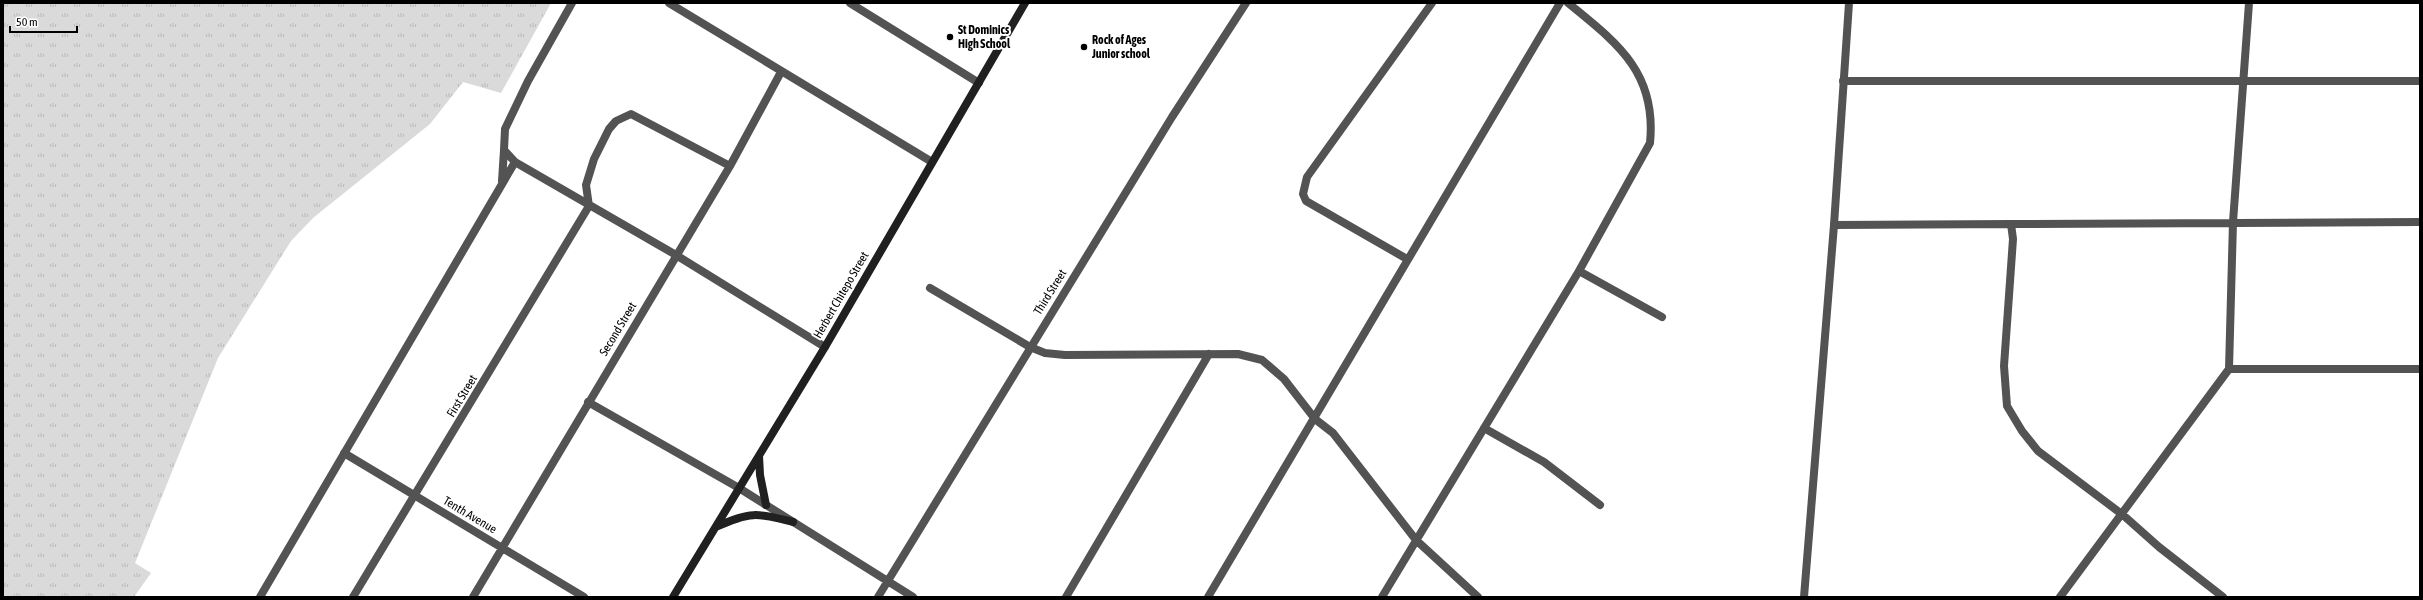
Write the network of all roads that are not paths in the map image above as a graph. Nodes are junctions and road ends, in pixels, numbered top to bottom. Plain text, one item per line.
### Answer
1 (572, 3) edge
2 (669, 3) edge
3 (850, 3) edge
4 (1025, 3) edge
5 (1246, 3) edge
6 (1432, 3) edge
7 (1560, 3) edge
8 (1568, 3) edge
9 (1849, 3) edge
10 (2249, 3) edge
11 (781, 72) junction
12 (1843, 81) junction
13 (2420, 81) edge
14 (2244, 82) junction
15 (979, 83) junction
16 (504, 150) junction
17 (515, 162) junction
18 (932, 162) junction
19 (730, 166) junction
20 (501, 184) junction
21 (590, 206) junction
22 (2233, 222) junction
23 (2420, 222) edge
24 (2011, 224) junction
25 (1834, 225) junction
26 (676, 255) junction
27 (1407, 259) junction
28 (1579, 271) junction
29 (930, 288) dead end
30 (1662, 317) dead end
31 (825, 347) junction
32 (1030, 347) junction
33 (1209, 354) junction
34 (2229, 369) junction
35 (2420, 369) edge
36 (588, 402) junction
37 (1315, 419) junction
38 (1484, 428) junction
39 (344, 453) junction
40 (759, 455) junction
41 (739, 488) junction
42 (416, 497) junction
43 (766, 505) junction
44 (1600, 505) dead end
45 (2123, 515) junction
46 (793, 522) junction
47 (716, 527) junction
48 (1416, 540) junction
49 (502, 548) junction
50 (887, 582) junction
51 (260, 597) edge
52 (354, 597) edge
53 (474, 597) edge
54 (584, 597) edge
55 (673, 597) edge
56 (878, 597) edge
57 (913, 597) edge
58 (1066, 597) edge
59 (1208, 597) edge
60 (1382, 597) edge
61 (1478, 597) edge
62 (1804, 597) edge
63 (2060, 597) edge
64 (2223, 597) edge

1 - 16 street
2 - 11 street
3 - 15 street
4 - 15 main road, Herbert Chitepo Street
5 - 32 street, Third Street
6 - 27 street
7 - 27 street
8 - 28 street
9 - 12 street
10 - 14 street
11 - 18 street
11 - 19 street, Second Street
12 - 14 street
12 - 25 street
13 - 14 street
14 - 22 street
15 - 18 main road, Herbert Chitepo Street
16 - 17 street
16 - 20 street
17 - 20 street
17 - 21 street
18 - 31 main road, Herbert Chitepo Street
19 - 21 street
19 - 26 street, Second Street
20 - 39 street
21 - 26 street
21 - 42 street, First Street
22 - 23 street
22 - 24 street
22 - 34 street
24 - 25 street
24 - 45 street
25 - 62 street
26 - 31 street
26 - 36 street, Second Street
27 - 37 street
28 - 30 street
28 - 38 street
29 - 32 street
31 - 40 main road, Herbert Chitepo Street
32 - 33 street
32 - 50 street, Third Street
33 - 37 street
33 - 58 street
34 - 35 street
34 - 45 street
36 - 41 street
36 - 49 street, Second Street
37 - 48 street
37 - 59 street
38 - 44 street
38 - 48 street
39 - 42 street, Tenth Avenue
39 - 51 street
40 - 41 main road, Herbert Chitepo Street
40 - 43 main road
41 - 43 street
41 - 47 main road, Herbert Chitepo Street
42 - 49 street, Tenth Avenue
42 - 52 street, First Street
43 - 46 street
45 - 63 street
45 - 64 street
46 - 47 main road
46 - 50 street
47 - 55 main road, Herbert Chitepo Street
48 - 60 street
48 - 61 street
49 - 53 street, Second Street
49 - 54 street, Tenth Avenue
50 - 56 street, Third Street
50 - 57 street

